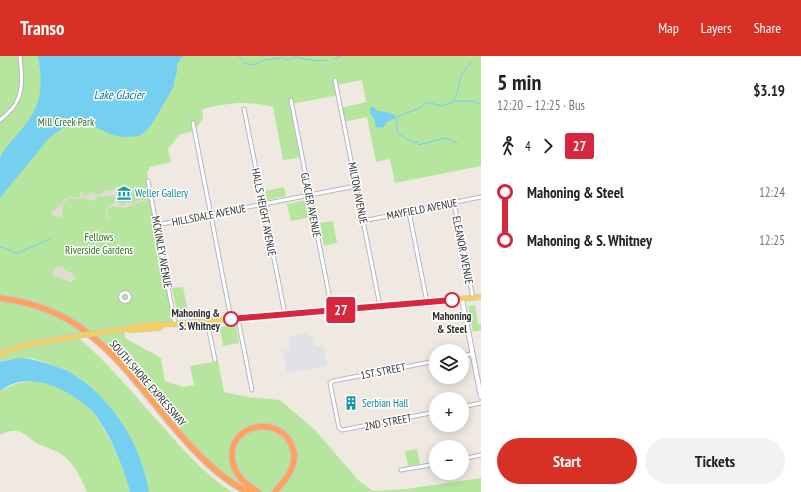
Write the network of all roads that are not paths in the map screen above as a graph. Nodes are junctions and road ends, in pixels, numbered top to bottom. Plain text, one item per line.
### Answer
1 (20, 56) edge
2 (335, 80) dead end
3 (291, 100) dead end
4 (244, 109) dead end
5 (0, 120) edge
6 (193, 123) dead end
7 (148, 181) dead end
8 (356, 186) junction
9 (309, 195) junction
10 (481, 197) edge
11 (454, 203) junction
12 (263, 204) junction
13 (409, 212) junction
14 (211, 214) junction
15 (363, 221) junction
16 (156, 225) junction
17 (481, 297) edge
18 (0, 298) edge
19 (473, 298) junction
20 (462, 299) junction
21 (427, 302) junction
22 (380, 306) junction
23 (332, 310) junction
24 (285, 314) junction
25 (231, 319) junction
26 (238, 319) junction
27 (207, 321) junction
28 (175, 324) junction
29 (0, 354) edge
30 (472, 354) junction
31 (469, 355) edge
32 (215, 360) dead end
33 (429, 362) edge
34 (252, 390) dead end
35 (481, 397) edge
36 (481, 403) edge
37 (469, 406) edge
38 (429, 413) edge
39 (340, 429) joint
40 (481, 455) edge
41 (469, 458) edge
42 (429, 465) edge
43 (401, 470) dead end
44 (248, 492) edge
45 (258, 492) edge
46 (274, 492) edge

1 - 5 street
2 - 8 street, MILTON AVENUE
3 - 9 street, GLACIER AVENUE
4 - 12 street, HALLS HEIGHT AVENUE
6 - 14 street
7 - 16 street, MCKINLEY AVENUE
8 - 9 street, HILLSDALE AVENUE
8 - 15 street, MILTON AVENUE
9 - 12 street, HILLSDALE AVENUE
9 - 23 street, GLACIER AVENUE
10 - 11 street, MAYFIELD AVENUE
11 - 13 street, MAYFIELD AVENUE
11 - 19 street, ELEANOR AVENUE
12 - 14 street, HILLSDALE AVENUE
12 - 24 street, HALLS HEIGHT AVENUE
13 - 15 street, MAYFIELD AVENUE
13 - 21 street
14 - 16 street, HILLSDALE AVENUE
14 - 25 street
15 - 22 street, MILTON AVENUE
16 - 28 street, MCKINLEY AVENUE
17 - 19 main road
18 - 44 highway, SOUTH SHORE EXPRESSWAY
19 - 20 main road
20 - 21 main road
20 - 30 street
21 - 22 main road
22 - 23 main road
23 - 24 main road
24 - 26 main road
25 - 26 main road
25 - 27 main road
26 - 34 street
27 - 28 main road
27 - 32 street
28 - 29 main road, bridge
30 - 31 street
30 - 35 street
33 - 39 street, 1ST STREET
36 - 37 street
38 - 39 street, 2ND STREET
40 - 41 street
42 - 43 street
45 - 46 highway

